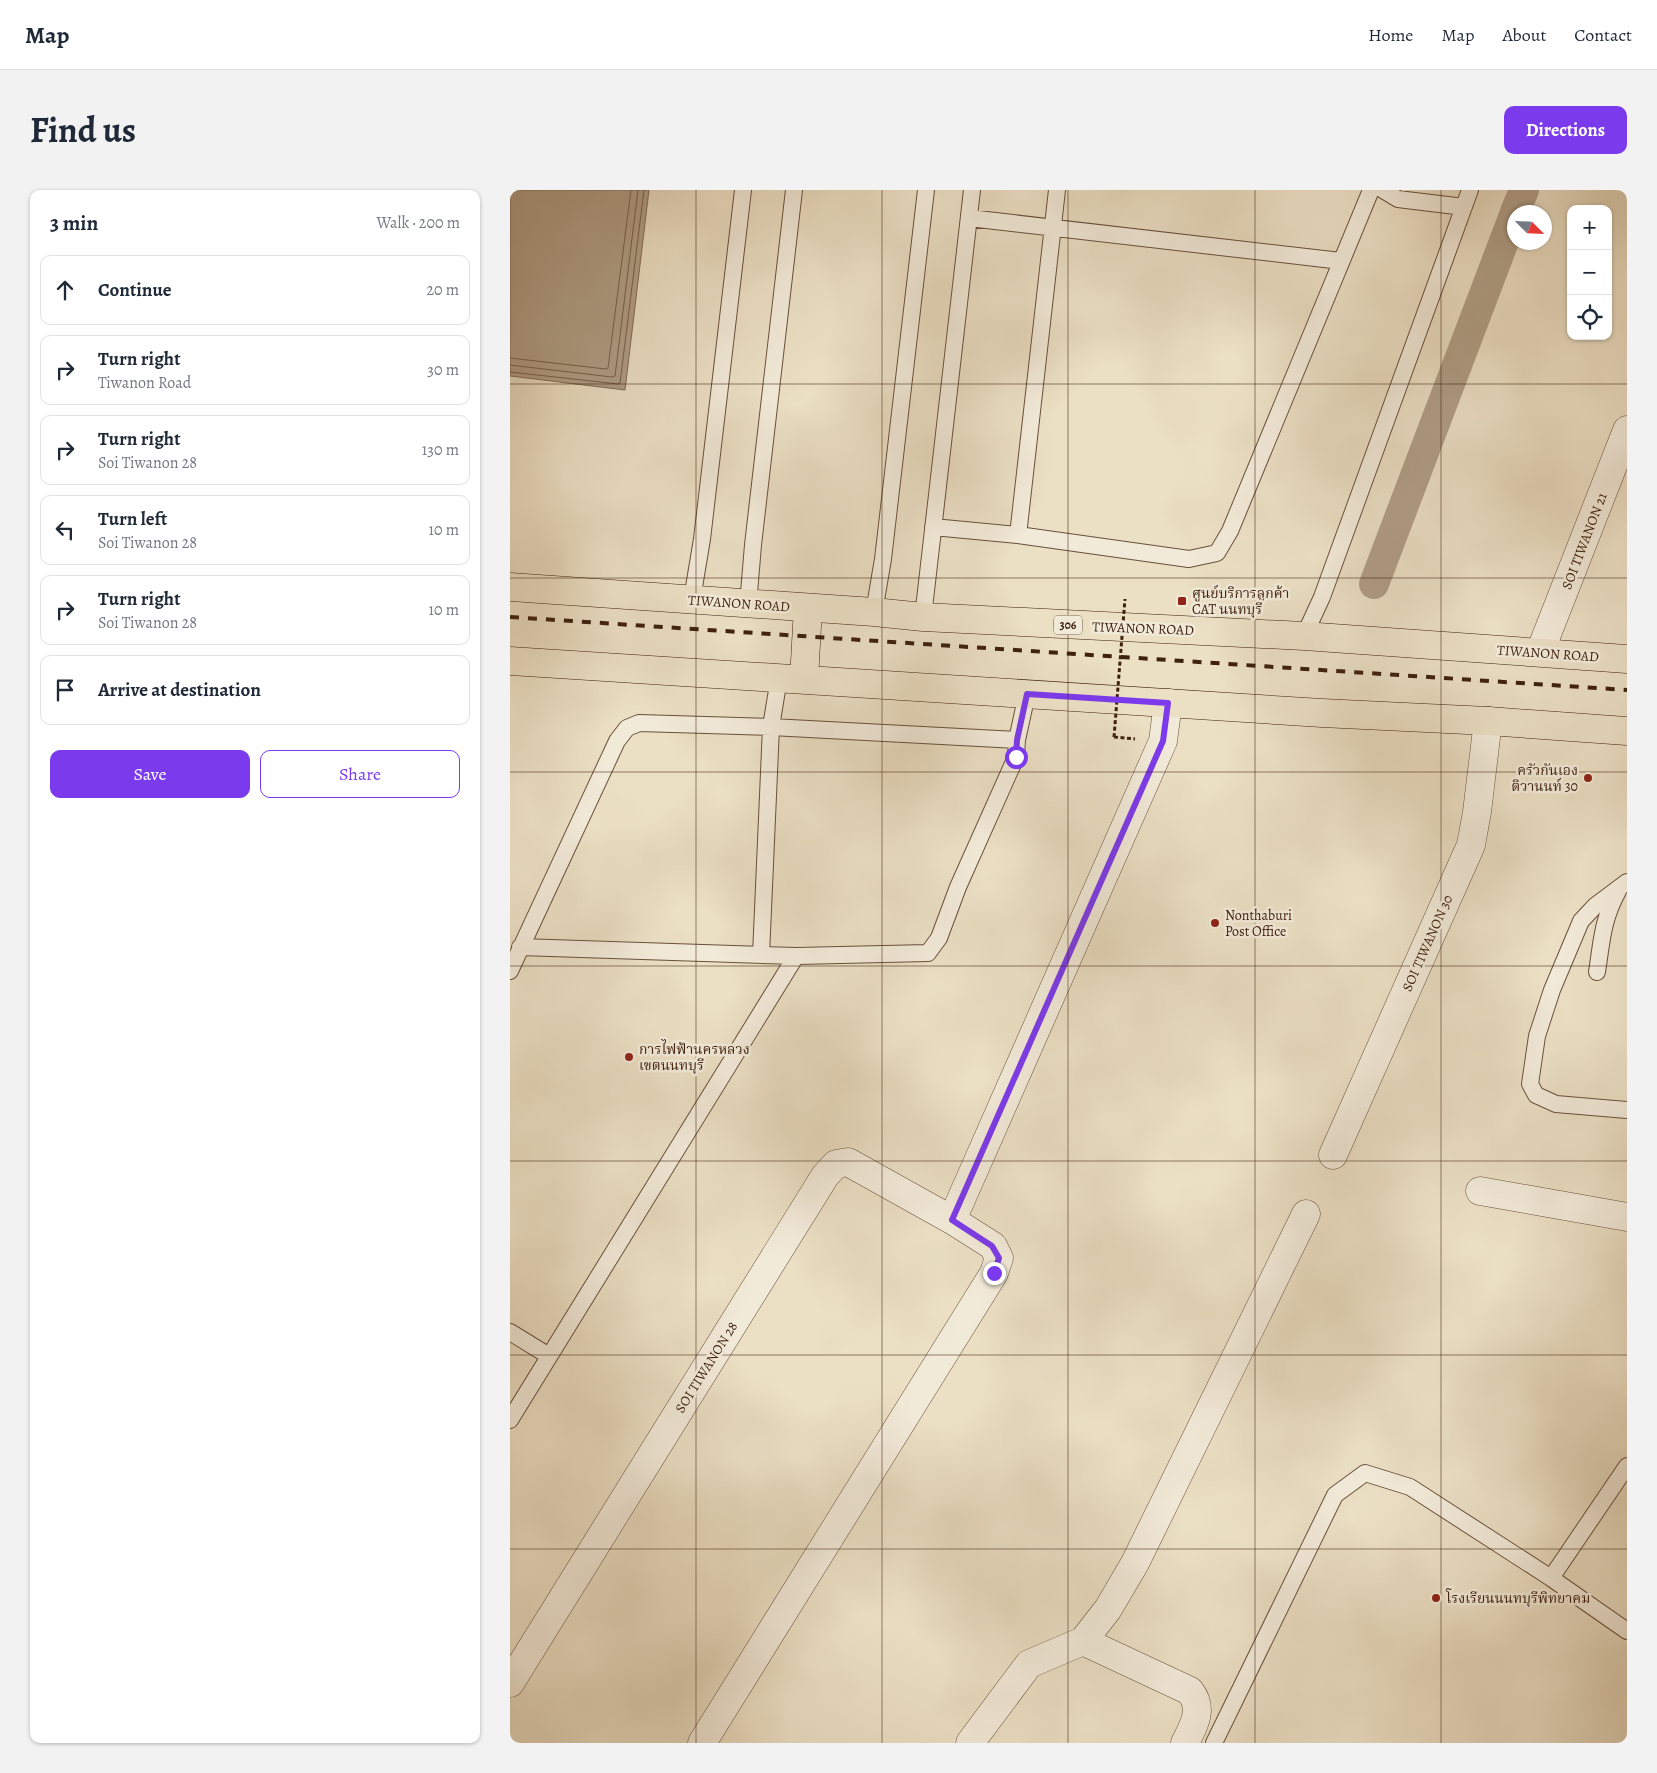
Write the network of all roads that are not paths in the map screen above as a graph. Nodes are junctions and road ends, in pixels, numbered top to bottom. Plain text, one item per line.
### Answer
1 (743, 190) edge
2 (794, 190) edge
3 (926, 190) edge
4 (972, 190) edge
5 (1057, 190) edge
6 (1371, 190) edge
7 (1383, 190) edge
8 (1470, 190) edge
9 (1464, 207) junction
10 (969, 218) junction
11 (1053, 228) junction
12 (1341, 262) junction
13 (1627, 430) edge
14 (1617, 483) edge
15 (933, 527) junction
16 (1018, 535) junction
17 (510, 587) edge
18 (692, 599) junction
19 (748, 604) junction
20 (808, 608) junction
21 (874, 612) junction
22 (924, 617) junction
23 (1304, 636) junction
24 (1540, 652) junction
25 (1627, 659) edge
26 (510, 661) edge
27 (792, 679) junction
28 (1027, 694) junction
29 (1168, 703) junction
30 (1488, 721) junction
31 (771, 728) junction
32 (1627, 731) edge
33 (1017, 740) junction
34 (1624, 885) edge
35 (520, 947) junction
36 (761, 955) junction
37 (796, 956) junction
38 (510, 971) edge
39 (1597, 972) dead end
40 (1627, 1110) edge
41 (1333, 1154) dead end
42 (1480, 1190) dead end
43 (1306, 1214) dead end
44 (1627, 1217) edge
45 (952, 1220) junction
46 (510, 1332) edge
47 (549, 1356) junction
48 (510, 1420) edge
49 (1627, 1466) edge
50 (1551, 1578) junction
51 (1627, 1631) edge
52 (1083, 1641) junction
53 (510, 1683) edge
54 (702, 1743) edge
55 (970, 1743) edge
56 (1185, 1743) edge
57 (1214, 1743) edge

1 - 18 lane
2 - 19 lane
3 - 21 lane
4 - 10 lane
5 - 11 lane
6 - 12 lane
7 - 9 lane
8 - 9 lane
9 - 23 lane
10 - 11 lane
10 - 15 lane
11 - 12 lane
11 - 16 lane
12 - 16 lane
13 - 14 street, SOI TIWANON 21
14 - 24 street, SOI TIWANON 21
15 - 16 lane
15 - 22 lane
17 - 18 main road, TIWANON ROAD / 306
18 - 19 main road, TIWANON ROAD / 306
19 - 20 main road, TIWANON ROAD / 306
20 - 21 main road, TIWANON ROAD / 306
20 - 27 main road
21 - 22 main road, TIWANON ROAD / 306
22 - 23 main road, TIWANON ROAD / 306
23 - 24 main road, TIWANON ROAD / 306
24 - 25 main road, TIWANON ROAD / 306
26 - 27 main road
27 - 28 main road
27 - 31 lane
28 - 29 main road
28 - 33 lane
29 - 30 main road
29 - 45 street
30 - 32 main road
30 - 41 street, SOI TIWANON 30
31 - 33 lane
31 - 35 lane
31 - 36 lane
33 - 37 lane
34 - 39 lane
34 - 40 lane
35 - 36 lane
35 - 38 lane
36 - 37 lane
37 - 47 lane
42 - 44 street
43 - 52 street
45 - 53 street, SOI TIWANON 28
45 - 54 street, SOI TIWANON 28
46 - 47 lane
47 - 48 lane
49 - 50 lane
50 - 51 lane
50 - 57 lane
52 - 55 street
52 - 56 street

